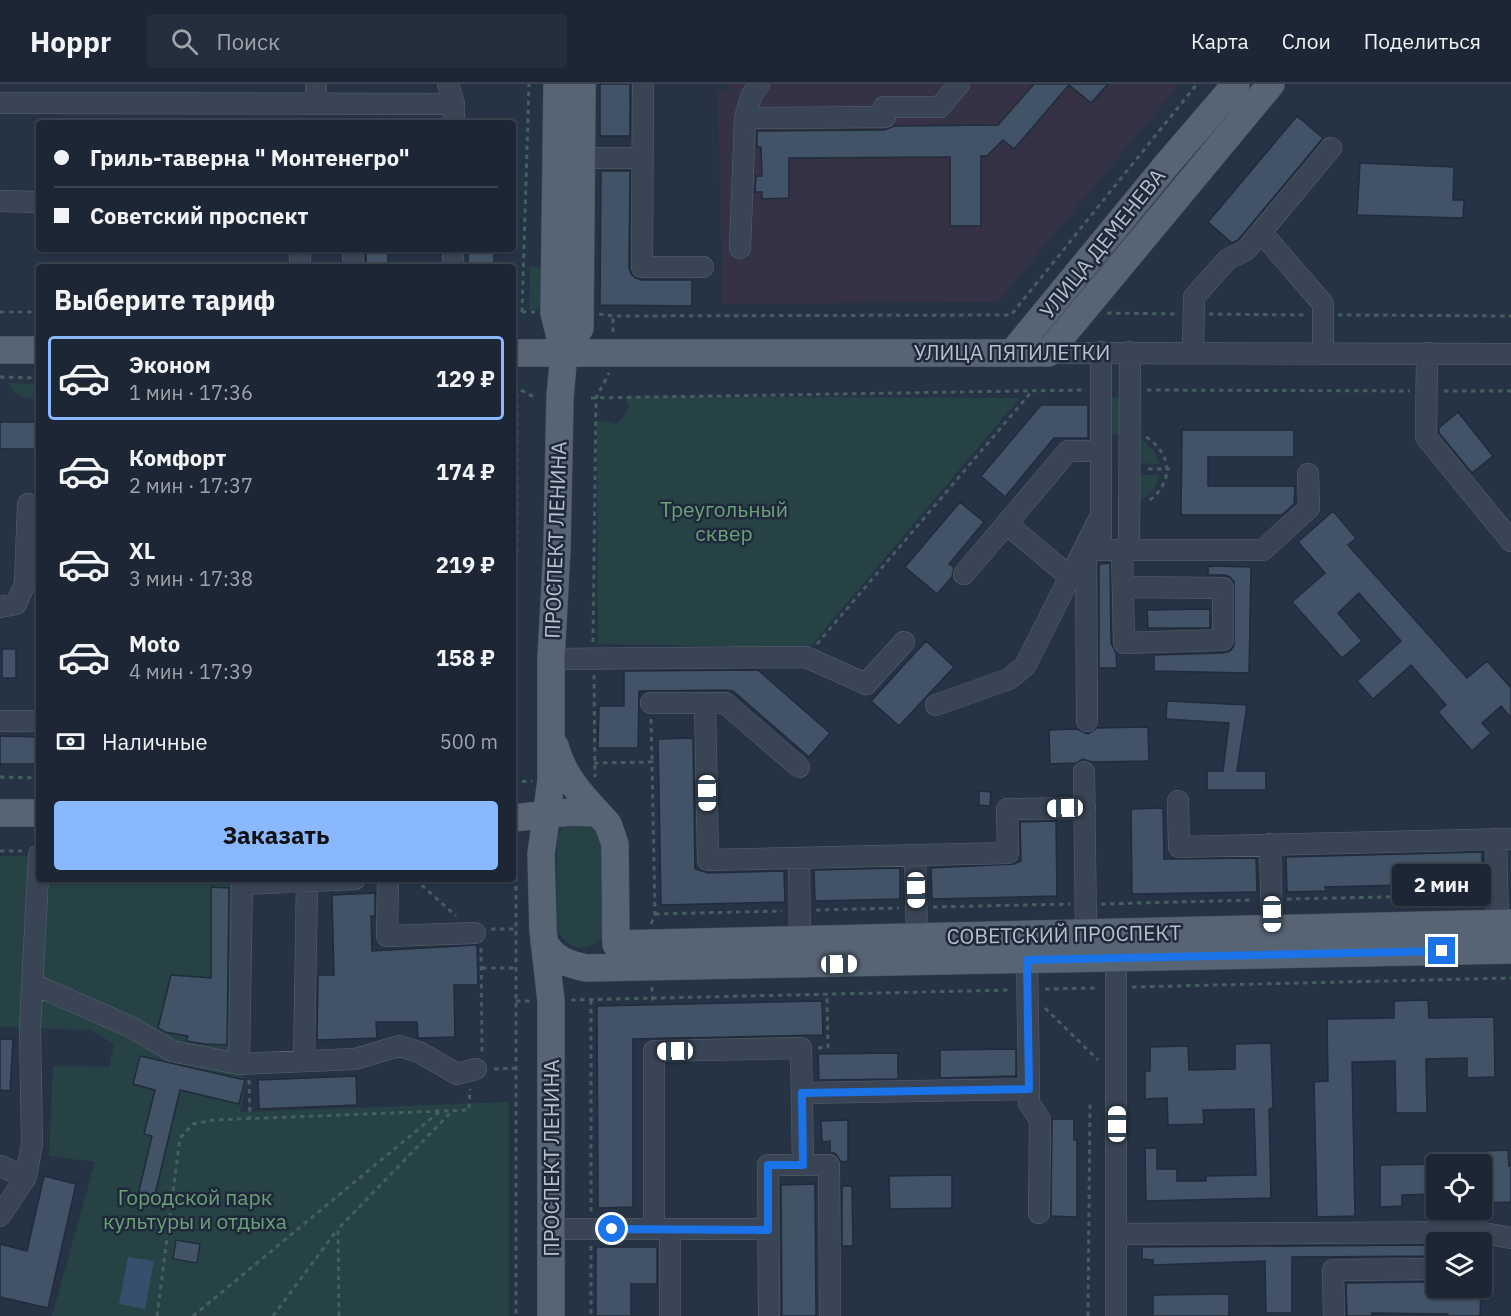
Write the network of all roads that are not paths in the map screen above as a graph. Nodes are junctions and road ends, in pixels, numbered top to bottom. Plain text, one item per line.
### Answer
1 (557, 84) edge
2 (582, 84) edge
3 (643, 84) edge
4 (759, 84) edge
5 (959, 84) edge
6 (1236, 84) edge
7 (1271, 84) edge
8 (237, 94) edge
9 (0, 103) edge
10 (308, 104) edge
11 (452, 104) edge
12 (354, 113) edge
13 (745, 118) junction
14 (1331, 148) dead end
15 (582, 158) junction
16 (642, 158) junction
17 (1168, 162) junction
18 (1192, 179) junction
19 (0, 201) edge
20 (36, 202) edge
21 (1261, 232) junction
22 (740, 248) dead end
23 (703, 267) dead end
24 (0, 350) edge
25 (36, 350) edge
26 (1013, 352) junction
27 (1048, 352) junction
28 (1101, 352) junction
29 (1130, 352) junction
30 (1193, 352) junction
31 (516, 353) edge
32 (564, 353) junction
33 (1323, 353) junction
34 (1427, 353) junction
35 (1511, 354) edge
36 (1101, 451) junction
37 (1308, 474) dead end
38 (28, 504) dead end
39 (1101, 516) junction
40 (1007, 524) junction
41 (1511, 541) edge
42 (1086, 545) junction
43 (1126, 550) junction
44 (964, 574) dead end
45 (1070, 577) junction
46 (1123, 587) junction
47 (0, 607) edge
48 (904, 642) dead end
49 (551, 659) junction
50 (651, 703) road end
51 (705, 703) junction
52 (936, 705) dead end
53 (0, 721) edge
54 (36, 721) edge
55 (1087, 721) dead end
56 (551, 728) junction
57 (799, 767) dead end
58 (1084, 772) dead end
59 (1178, 801) dead end
60 (1085, 808) junction
61 (0, 813) edge
62 (36, 813) edge
63 (598, 813) junction
64 (546, 815) junction
65 (516, 818) edge
66 (1503, 839) edge
67 (1270, 844) junction
68 (34, 853) edge
69 (915, 855) junction
70 (799, 858) junction
71 (242, 882) edge
72 (307, 882) edge
73 (388, 882) edge
74 (1504, 924) edge
75 (1272, 929) junction
76 (475, 933) road end
77 (1086, 933) junction
78 (917, 937) junction
79 (800, 940) junction
80 (544, 942) junction
81 (616, 944) junction
82 (1116, 946) junction
83 (1511, 950) edge
84 (1027, 960) junction
85 (586, 968) junction
86 (33, 984) junction
87 (551, 1001) junction
88 (304, 1061) junction
89 (244, 1063) junction
90 (476, 1069) road end
91 (1029, 1089) junction
92 (802, 1093) junction
93 (803, 1165) junction
94 (0, 1166) edge
95 (26, 1177) junction
96 (1039, 1214) dead end
97 (0, 1216) edge
98 (551, 1229) junction
99 (662, 1229) junction
100 (768, 1230) junction
101 (1116, 1234) junction
102 (1511, 1238) edge
103 (1426, 1269) edge
104 (551, 1316) edge
105 (670, 1316) edge
106 (769, 1316) edge
107 (830, 1316) edge
108 (1116, 1316) edge
109 (1334, 1316) edge

1 - 32 main road, ПРОСПЕКТ ЛЕНИНА
2 - 15 main road, ПРОСПЕКТ ЛЕНИНА
3 - 16 street
4 - 13 street
5 - 13 street
6 - 17 main road, УЛИЦА ДЕМЕНЕВА
7 - 18 main road, УЛИЦА ДЕМЕНЕВА
8 - 9 street
8 - 10 street
10 - 12 street
11 - 12 street
13 - 22 street
14 - 21 street
15 - 16 street
15 - 32 main road, ПРОСПЕКТ ЛЕНИНА
16 - 23 street
17 - 18 main road, УЛИЦА ДЕМЕНЕВА
17 - 26 main road, УЛИЦА ДЕМЕНЕВА
18 - 27 main road, УЛИЦА ДЕМЕНЕВА
19 - 20 street
21 - 30 street
21 - 33 street
24 - 25 main road
26 - 27 main road, УЛИЦА ПЯТИЛЕТКИ
26 - 32 main road, УЛИЦА ПЯТИЛЕТКИ
27 - 28 street, УЛИЦА ПЯТИЛЕТКИ
28 - 29 street, УЛИЦА ПЯТИЛЕТКИ
28 - 36 street
29 - 30 street, УЛИЦА ПЯТИЛЕТКИ
29 - 43 street
30 - 33 street, УЛИЦА ПЯТИЛЕТКИ
31 - 32 main road, УЛИЦА ПЯТИЛЕТКИ
32 - 49 main road, ПРОСПЕКТ ЛЕНИНА
33 - 34 street, УЛИЦА ПЯТИЛЕТКИ
34 - 35 street, УЛИЦА ПЯТИЛЕТКИ
34 - 41 street
36 - 39 street
36 - 40 street
37 - 43 street
38 - 47 street
39 - 42 street
39 - 43 street
40 - 44 street
40 - 45 street
42 - 45 street
42 - 55 street
43 - 46 street
45 - 52 street
46 - 46 street
48 - 49 street
49 - 56 main road, ПРОСПЕКТ ЛЕНИНА
50 - 51 street
51 - 57 street
51 - 70 street
53 - 54 street
56 - 63 main road, ПРОСПЕКТ ЛЕНИНА
56 - 64 main road, ПРОСПЕКТ ЛЕНИНА
58 - 60 street
59 - 67 street
60 - 69 street
60 - 77 street
61 - 62 main road
63 - 64 main road
63 - 81 main road, ПРОСПЕКТ ЛЕНИНА
64 - 65 main road
64 - 80 main road, ПРОСПЕКТ ЛЕНИНА
66 - 67 street
66 - 74 street
67 - 75 street
68 - 86 street
69 - 70 street
69 - 78 street
70 - 79 street
71 - 89 street
72 - 88 street
73 - 76 street
74 - 75 main road, СОВЕТСКИЙ ПРОСПЕКТ
75 - 82 main road, СОВЕТСКИЙ ПРОСПЕКТ
77 - 78 main road, СОВЕТСКИЙ ПРОСПЕКТ
77 - 82 main road, СОВЕТСКИЙ ПРОСПЕКТ
78 - 79 main road, СОВЕТСКИЙ ПРОСПЕКТ
79 - 81 main road, СОВЕТСКИЙ ПРОСПЕКТ
80 - 85 main road, СОВЕТСКИЙ ПРОСПЕКТ
80 - 87 main road, ПРОСПЕКТ ЛЕНИНА
81 - 85 main road
82 - 83 main road, СОВЕТСКИЙ ПРОСПЕКТ
82 - 84 main road, СОВЕТСКИЙ ПРОСПЕКТ
82 - 101 street
84 - 85 main road, СОВЕТСКИЙ ПРОСПЕКТ
84 - 91 street
85 - 87 main road
86 - 89 street
86 - 95 street
87 - 98 main road, ПРОСПЕКТ ЛЕНИНА
88 - 89 street
88 - 90 street
91 - 92 street
91 - 96 street
92 - 93 street
92 - 99 street
93 - 100 street
93 - 107 street
94 - 95 street
95 - 97 street
98 - 99 street
98 - 104 main road, ПРОСПЕКТ ЛЕНИНА
99 - 100 street
99 - 105 street
100 - 106 street
101 - 102 street
101 - 108 street
103 - 109 street

